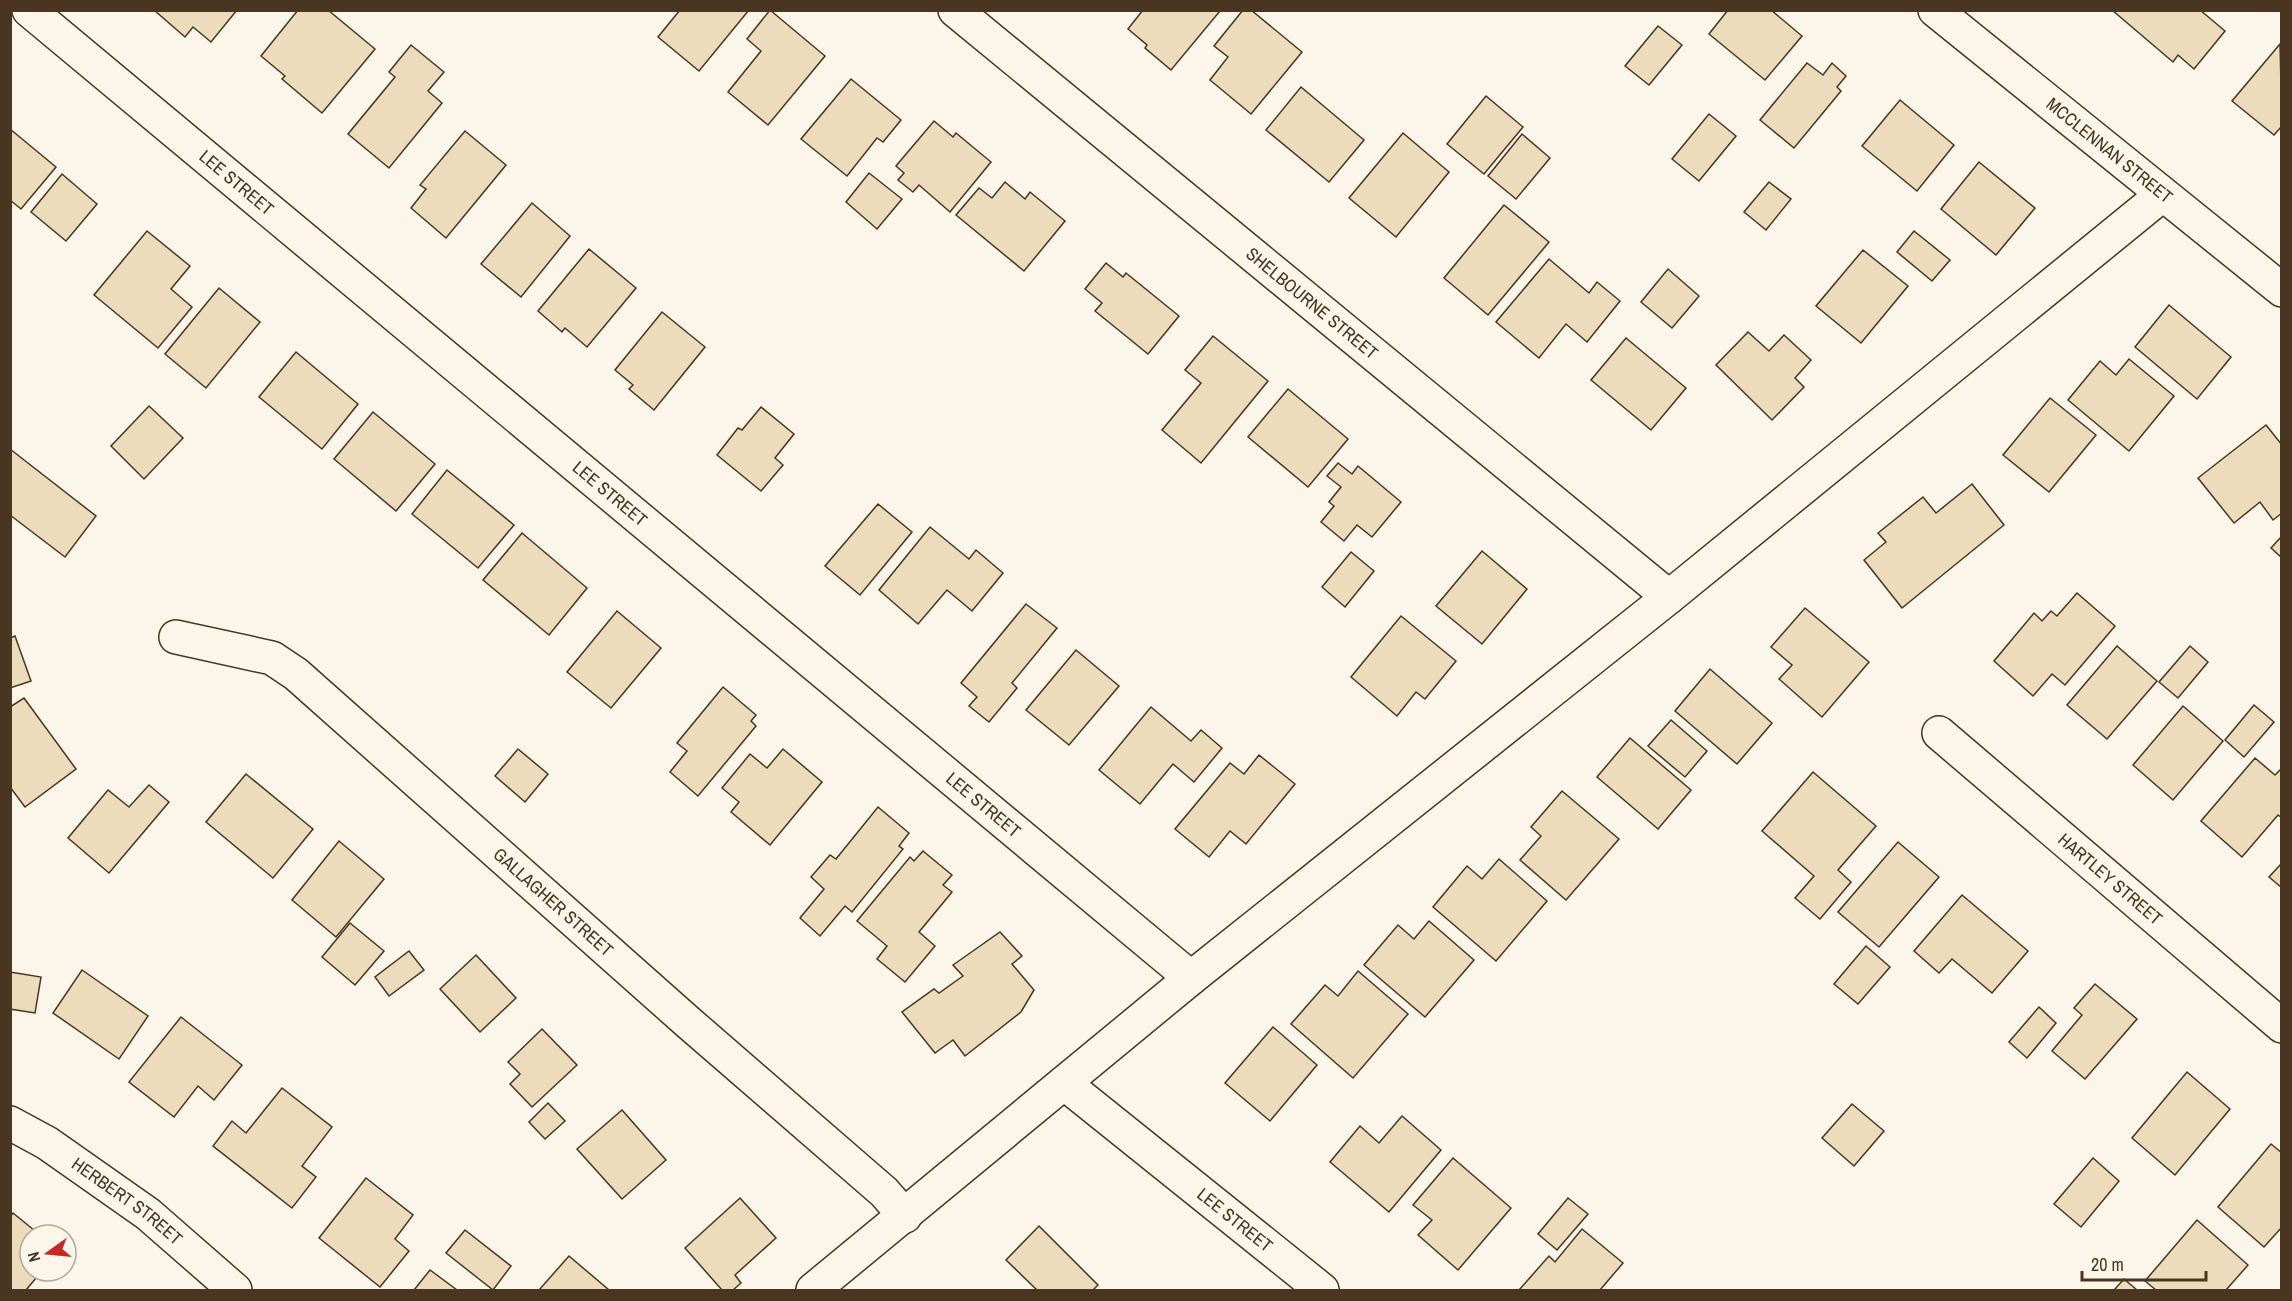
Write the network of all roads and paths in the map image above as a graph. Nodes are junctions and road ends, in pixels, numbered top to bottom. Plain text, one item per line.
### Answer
1 (29, 10) edge
2 (955, 10) edge
3 (1935, 10) edge
4 (2162, 195) junction
5 (2282, 290) edge
6 (1669, 597) junction
7 (176, 637) dead end
8 (1939, 733) dead end
9 (1191, 978) junction
10 (2282, 1026) edge
11 (1064, 1083) junction
12 (10, 1123) edge
13 (905, 1216) junction
14 (235, 1290) edge
15 (813, 1290) edge
16 (1322, 1290) edge

1 - 9 street, LEE STREET
2 - 6 street, SHELBOURNE STREET
3 - 4 street, MCCLENNAN STREET
4 - 5 street, MCCLENNAN STREET
4 - 6 street
6 - 9 street
7 - 13 street, GALLAGHER STREET
8 - 10 street, HARTLEY STREET
9 - 11 street
11 - 13 street
11 - 16 street, LEE STREET
12 - 14 street, HERBERT STREET
13 - 15 street

